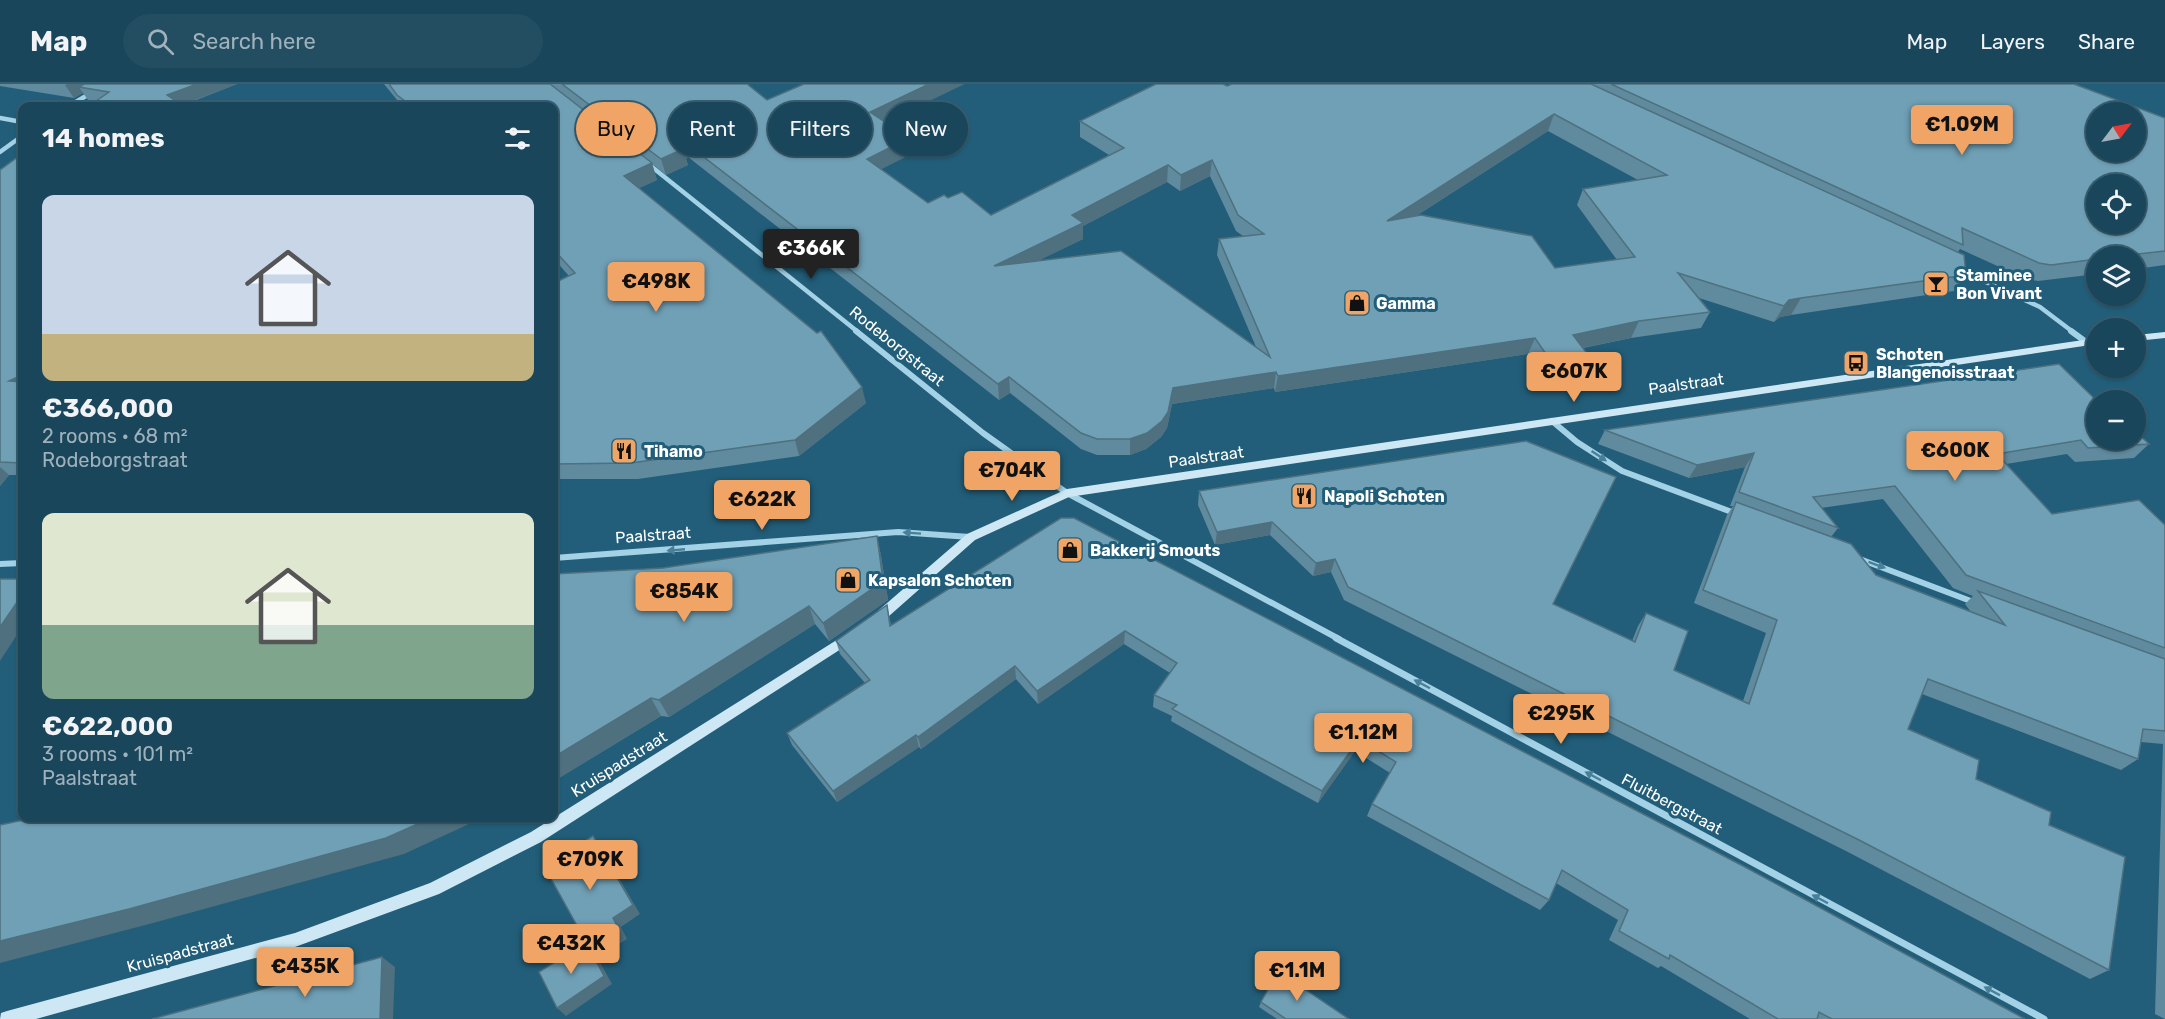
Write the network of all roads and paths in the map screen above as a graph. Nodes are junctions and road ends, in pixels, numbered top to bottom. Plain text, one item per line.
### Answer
1 (97, 90) edge
2 (76, 102) edge
3 (0, 118) edge
4 (18, 121) edge
5 (18, 139) edge
6 (0, 152) edge
7 (638, 156) edge
8 (1953, 267) edge
9 (2165, 335) edge
10 (2146, 337) edge
11 (2086, 339) edge
12 (2086, 343) edge
13 (1552, 421) junction
14 (1066, 493) junction
15 (1741, 515) edge
16 (971, 537) junction
17 (1850, 555) edge
18 (558, 558) edge
19 (18, 563) edge
20 (0, 564) edge
21 (1980, 604) edge
22 (7, 1019) edge
23 (2043, 1019) edge

1 - 2 street
3 - 4 street
5 - 6 street
7 - 14 street, Rodeborgstraat
8 - 11 street
9 - 10 street
12 - 13 street, Paalstraat
13 - 14 street, Paalstraat
13 -> 15 street
14 - 16 street, Kruispadstraat
23 -> 14 street, Fluitbergstraat
16 -> 18 street, Paalstraat
16 - 22 street, Kruispadstraat
17 -> 21 street
19 - 20 street

